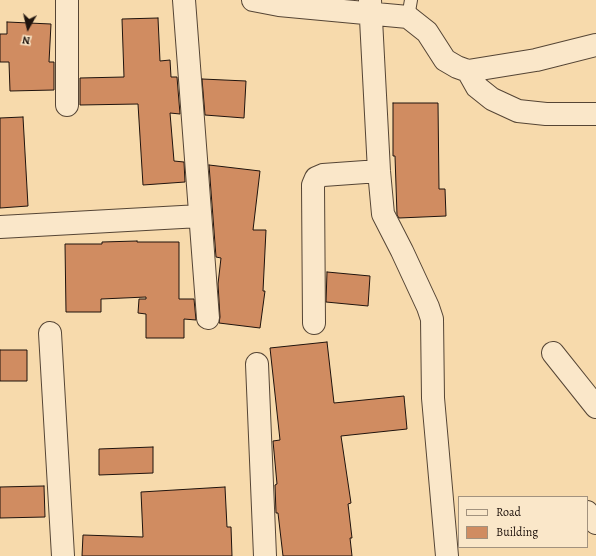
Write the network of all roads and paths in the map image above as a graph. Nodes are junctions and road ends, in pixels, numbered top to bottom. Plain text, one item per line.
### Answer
1 (67, 0) edge
2 (184, 0) edge
3 (253, 0) edge
4 (370, 6) edge
5 (410, 9) edge
6 (596, 45) edge
7 (468, 71) junction
8 (67, 105) dead end
9 (596, 114) edge
10 (378, 171) junction
11 (200, 216) junction
12 (0, 227) edge
13 (208, 318) dead end
14 (314, 323) dead end
15 (50, 332) dead end
16 (553, 353) dead end
17 (257, 364) dead end
18 (596, 407) edge
19 (588, 513) edge
20 (596, 523) edge
21 (63, 556) edge
22 (265, 556) edge
23 (447, 556) edge

1 - 8 street
2 - 11 street
3 - 4 street
4 - 5 street
4 - 10 street
5 - 7 street
6 - 7 street
7 - 9 street
10 - 14 street
10 - 23 street
11 - 12 street
11 - 13 street
15 - 21 street
16 - 18 street
17 - 22 street
19 - 20 street

